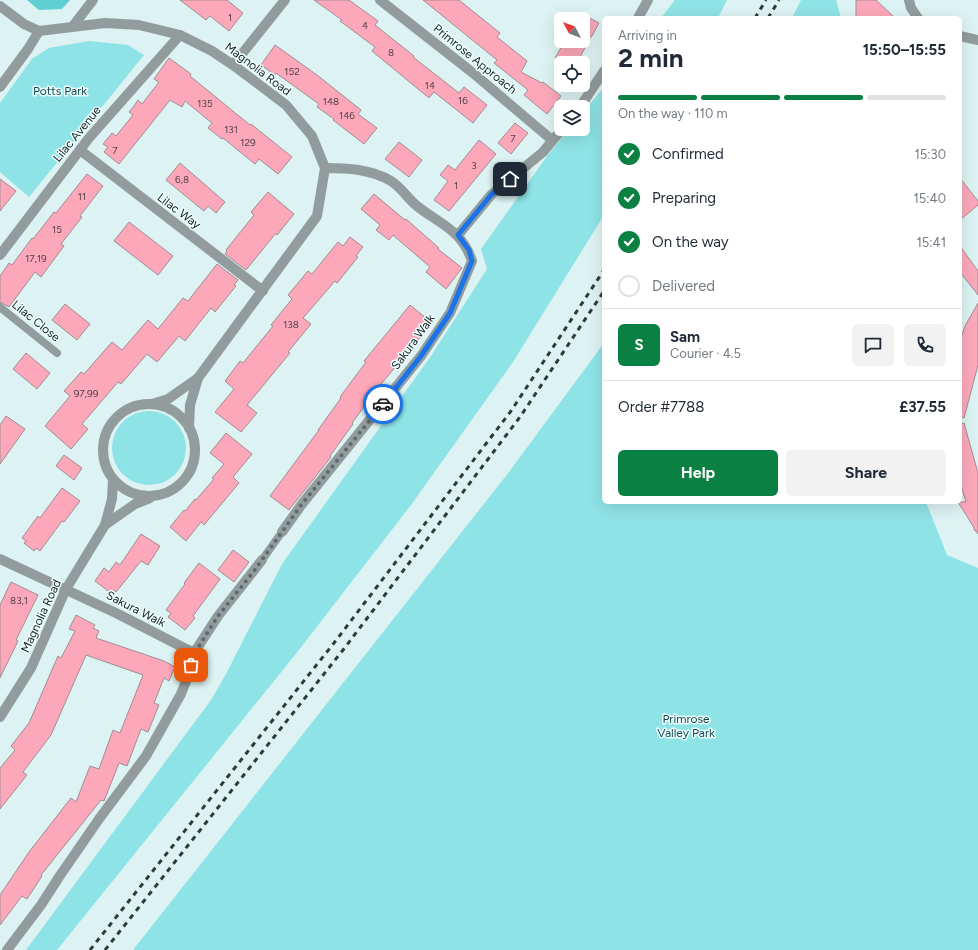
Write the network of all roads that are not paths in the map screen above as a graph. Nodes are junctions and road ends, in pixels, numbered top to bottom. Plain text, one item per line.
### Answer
1 (93, 0) edge
2 (285, 0) edge
3 (380, 0) edge
4 (648, 0) edge
5 (909, 0) edge
6 (0, 6) edge
7 (639, 16) edge
8 (917, 16) edge
9 (73, 26) junction
10 (39, 31) junction
11 (180, 35) junction
12 (962, 36) edge
13 (978, 40) edge
14 (233, 65) junction
15 (602, 74) edge
16 (0, 86) edge
17 (585, 100) edge
18 (556, 136) edge
19 (552, 140) junction
20 (80, 150) junction
21 (325, 168) junction
22 (458, 235) junction
23 (0, 255) edge
24 (263, 291) junction
25 (0, 307) edge
26 (57, 353) dead end
27 (198, 378) junction
28 (152, 404) junction
29 (189, 428) junction
30 (113, 480) junction
31 (154, 496) junction
32 (105, 525) junction
33 (282, 532) joint
34 (0, 559) edge
35 (262, 560) joint
36 (66, 589) junction
37 (194, 654) junction
38 (0, 717) edge
39 (7, 950) edge

1 - 9 street
2 - 14 street
3 - 19 street, Primrose Approach
4 - 7 street
5 - 8 street
6 - 10 street
9 - 10 street, Magnolia Road
9 - 11 street, Magnolia Road
10 - 16 street
11 - 14 street, Magnolia Road
11 - 20 street, Lilac Avenue
12 - 13 street
14 - 21 street, Magnolia Road
15 - 17 street
18 - 19 street
19 - 22 street
20 - 23 street, Lilac Avenue
20 - 24 street, Lilac Way
21 - 22 street, Sakura Walk
21 - 24 street, Magnolia Road
22 - 33 street, Sakura Walk
24 - 27 street, Magnolia Road
25 - 26 lane, Lilac Close
27 - 28 street, Magnolia Road
27 - 29 street, Magnolia Road
28 - 29 street, Magnolia Road
28 - 30 street, Magnolia Road
29 - 31 street, Magnolia Road
30 - 31 street, Magnolia Road
30 - 32 street, Magnolia Road
31 - 32 street, Magnolia Road
32 - 36 street, Magnolia Road
33 - 35 lane, Sakura Walk
34 - 36 street, Sakura Walk
35 - 37 street, Sakura Walk
36 - 37 street, Sakura Walk
36 - 38 street, Magnolia Road
37 - 39 street, Sakura Walk

